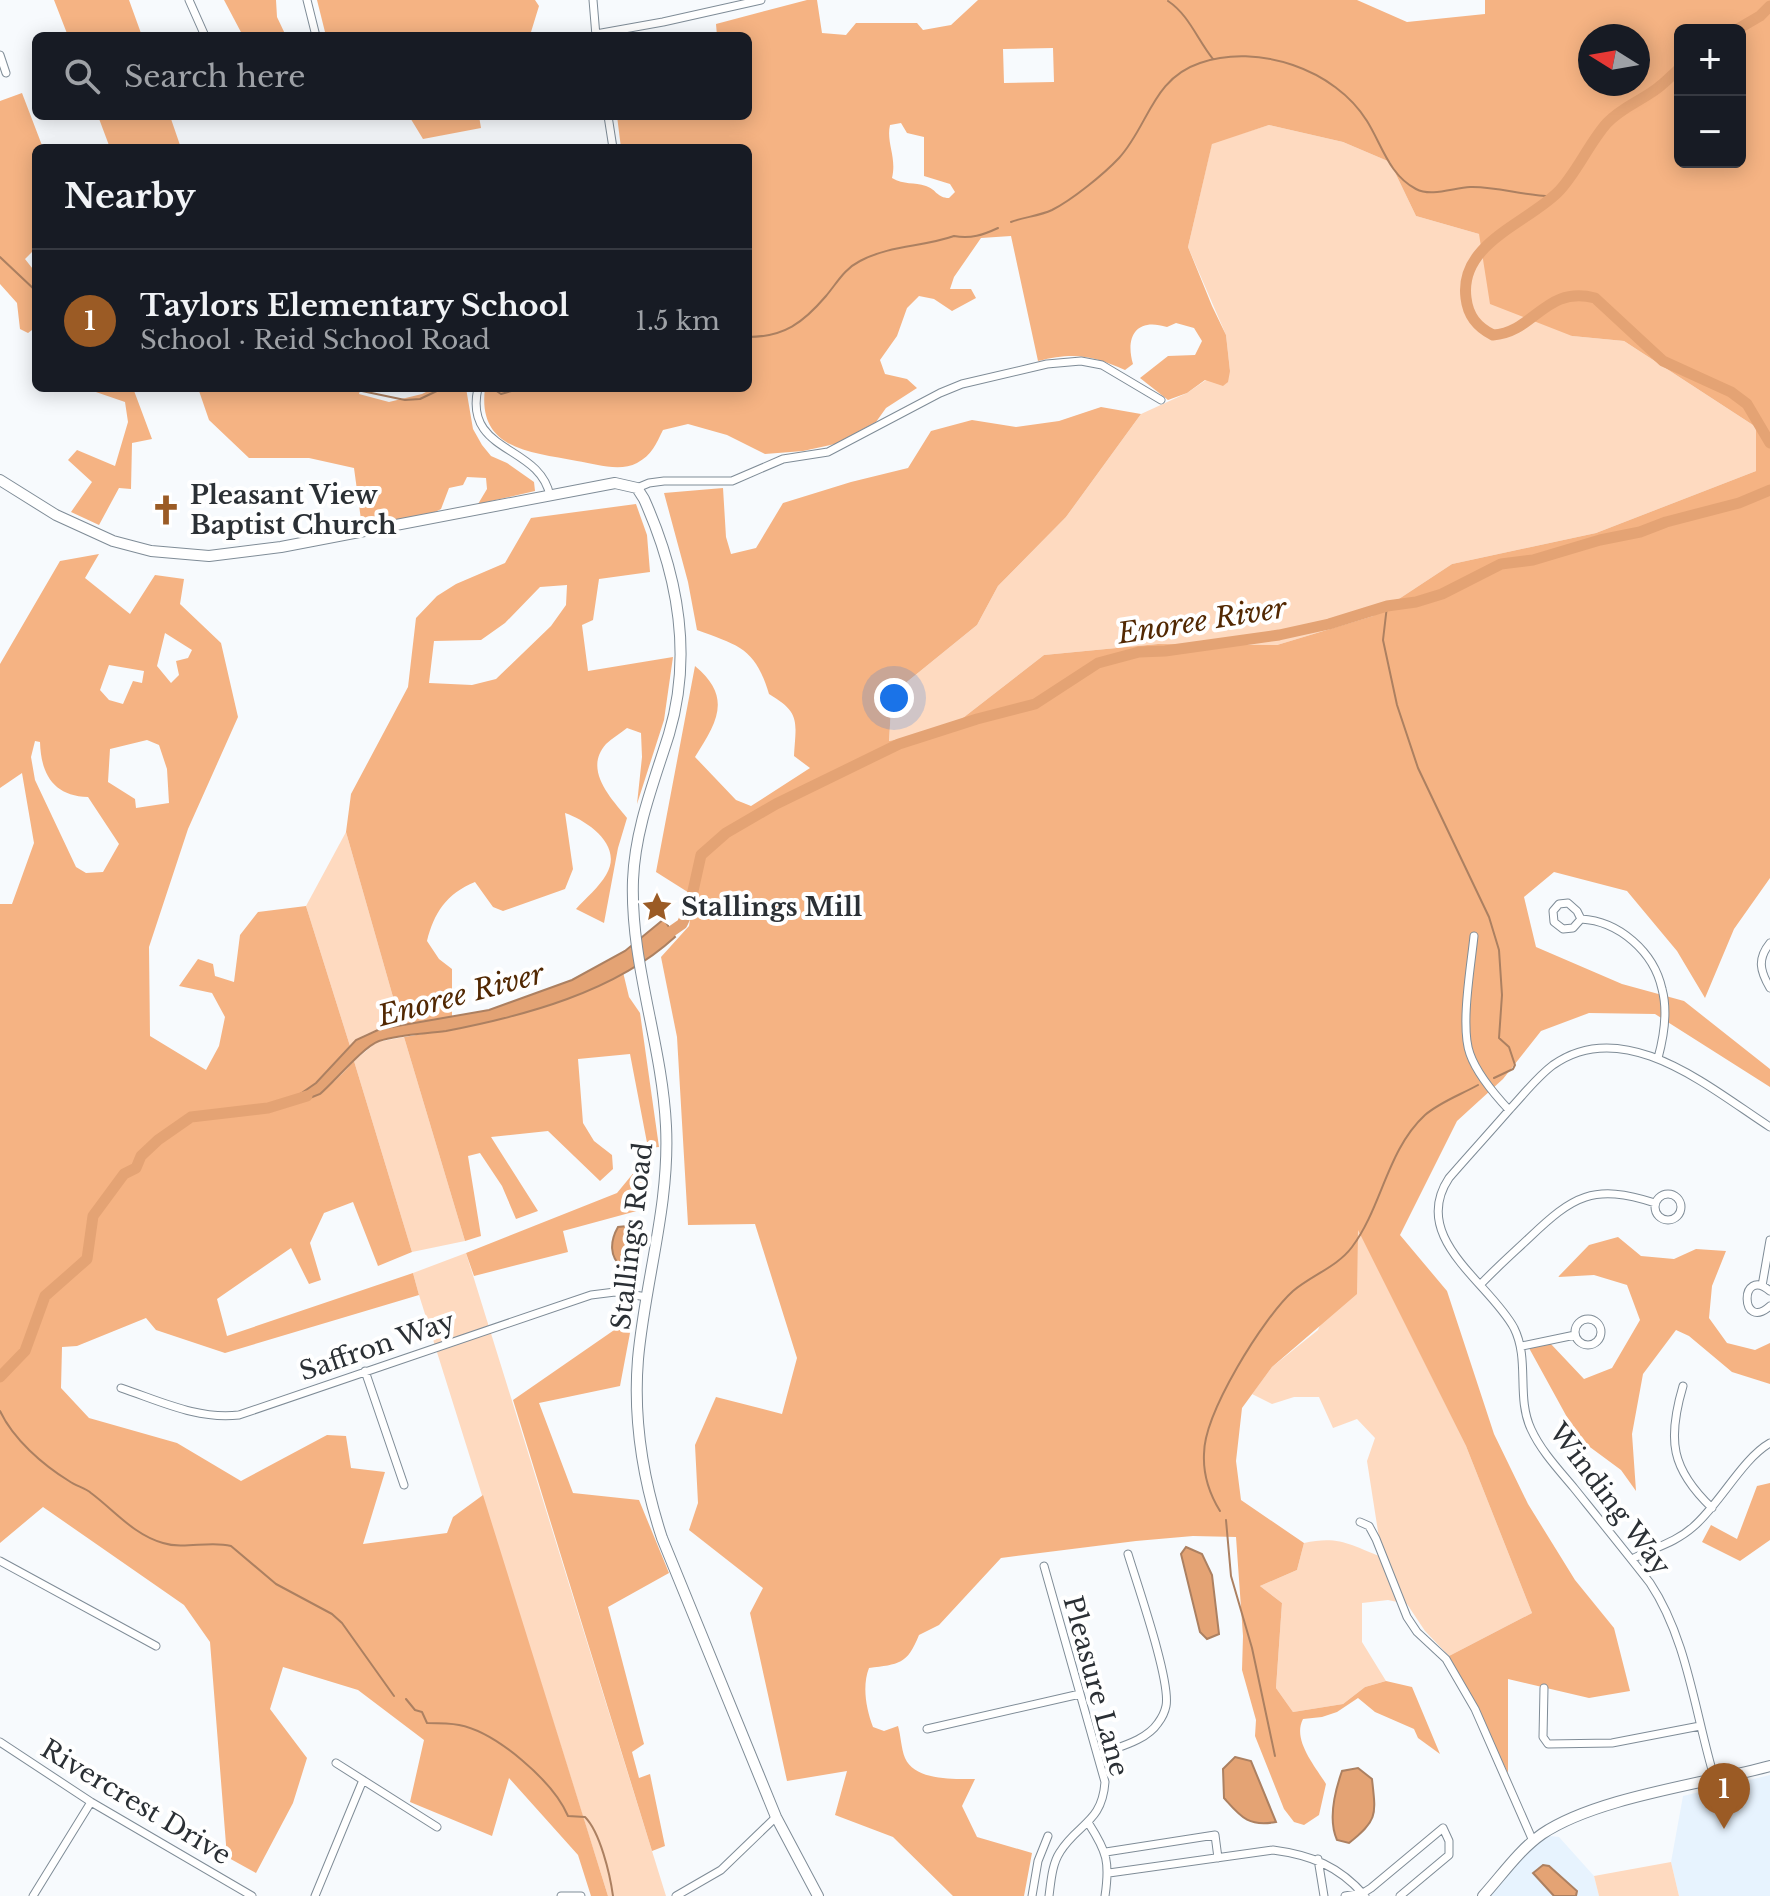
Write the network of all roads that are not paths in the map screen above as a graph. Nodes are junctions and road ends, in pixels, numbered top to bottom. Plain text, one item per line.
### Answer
1 (189, 0) edge
2 (307, 0) edge
3 (593, 0) edge
4 (761, 0) edge
5 (203, 32) edge
6 (315, 32) edge
7 (596, 32) edge
8 (611, 32) edge
9 (0, 55) edge
10 (6, 73) dead end
11 (609, 120) edge
12 (612, 144) edge
13 (478, 392) edge
14 (1161, 400) dead end
15 (0, 480) edge
16 (637, 488) junction
17 (550, 496) junction
18 (1581, 919) dead end
19 (1474, 936) dead end
20 (1770, 943) edge
21 (1770, 988) edge
22 (1658, 1058) junction
23 (1509, 1110) junction
24 (1770, 1127) edge
25 (1655, 1203) dead end
26 (1770, 1240) edge
27 (1480, 1285) junction
28 (1762, 1286) junction
29 (1770, 1291) edge
30 (647, 1297) junction
31 (1770, 1306) edge
32 (1575, 1335) dead end
33 (1522, 1346) junction
34 (365, 1371) junction
35 (1683, 1386) dead end
36 (121, 1388) dead end
37 (1770, 1443) edge
38 (404, 1485) dead end
39 (1712, 1508) junction
40 (1360, 1522) dead end
41 (1128, 1554) dead end
42 (1632, 1559) junction
43 (0, 1561) edge
44 (1044, 1566) dead end
45 (156, 1646) dead end
46 (1544, 1688) dead end
47 (1080, 1694) junction
48 (1700, 1726) junction
49 (927, 1729) dead end
50 (0, 1742) edge
51 (1098, 1755) junction
52 (336, 1763) dead end
53 (1770, 1766) edge
54 (363, 1780) junction
55 (1715, 1780) junction
56 (91, 1802) junction
57 (776, 1817) junction
58 (1089, 1824) junction
59 (437, 1827) dead end
60 (1048, 1836) dead end
61 (1533, 1841) junction
62 (1106, 1852) junction
63 (1218, 1858) junction
64 (1318, 1859) junction
65 (1109, 1873) junction
66 (239, 1893) edge
67 (1364, 1895) edge
68 (33, 1896) edge
69 (252, 1896) edge
70 (315, 1896) edge
71 (561, 1896) edge
72 (581, 1896) edge
73 (676, 1896) edge
74 (818, 1896) edge
75 (1032, 1896) edge
76 (1049, 1896) edge
77 (1105, 1896) edge
78 (1324, 1896) edge
79 (1345, 1896) edge
80 (1400, 1896) edge
81 (1483, 1896) edge

1 - 5 street
2 - 6 street
3 - 7 street
4 - 8 street
9 - 10 street
11 - 12 street
13 - 17 street
14 - 16 street
15 - 17 street
16 - 17 street
16 - 30 street, Stallings Road
18 - 22 street
19 - 23 street
20 - 21 street
22 - 23 street, Winding Way
22 - 24 street, Winding Way
23 - 27 street, Winding Way
25 - 27 street
26 - 28 street
27 - 33 street, Winding Way
28 - 29 street
28 - 31 street
30 - 34 street, Saffron Way
30 - 57 street, Stallings Road
32 - 33 street
33 - 42 street, Winding Way
34 - 36 street, Saffron Way
34 - 38 street
35 - 39 street
37 - 39 street
39 - 42 street
40 - 61 street
41 - 51 street
42 - 48 street, Winding Way
43 - 45 street
44 - 47 street, Pleasure Lane
46 - 48 street
47 - 49 street
47 - 51 street, Pleasure Lane
48 - 55 street, Winding Way
50 - 56 street, Rivercrest Drive
51 - 58 street, Pleasure Lane
52 - 54 street
53 - 55 street
54 - 59 street
54 - 70 street
55 - 61 street
56 - 66 street, Rivercrest Drive
56 - 68 street
57 - 73 street
57 - 74 street, Stallings Road
58 - 62 street
58 - 76 street, Pleasure Lane
60 - 75 street
61 - 81 street
62 - 63 street
62 - 65 street
63 - 64 street
63 - 65 street
64 - 67 street
64 - 78 street
65 - 77 street
66 - 69 street, Rivercrest Drive
67 - 79 street
67 - 80 street
71 - 72 street

